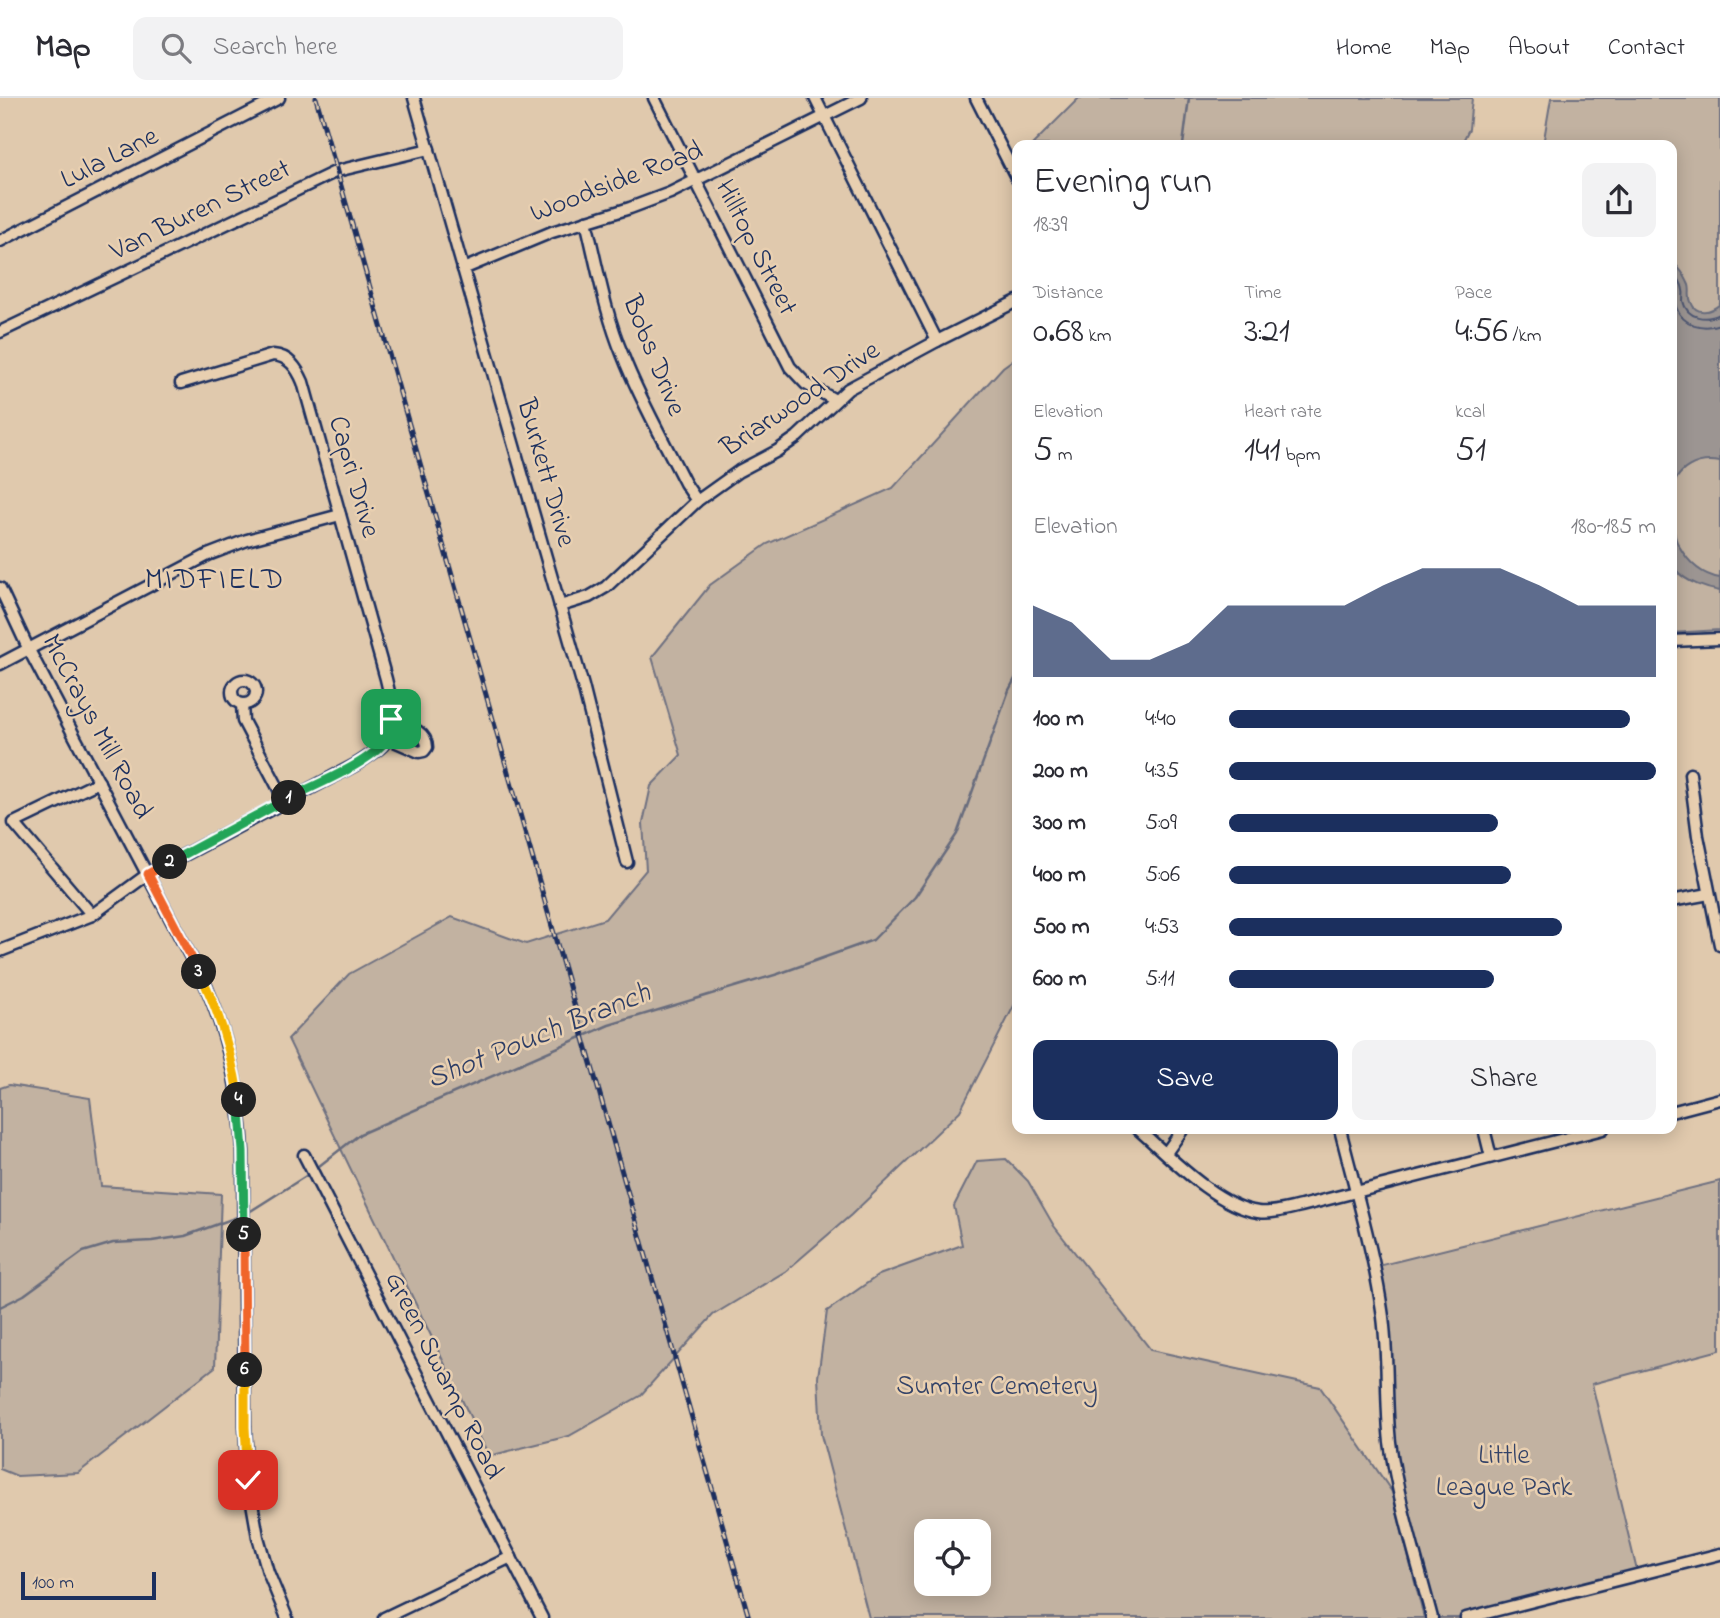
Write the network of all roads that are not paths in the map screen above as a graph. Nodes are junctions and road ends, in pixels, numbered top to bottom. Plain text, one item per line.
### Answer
1 (279, 98) edge
2 (414, 98) edge
3 (654, 98) edge
4 (815, 98) edge
5 (861, 98) edge
6 (976, 98) edge
7 (824, 116) junction
8 (429, 149) junction
9 (1012, 169) edge
10 (696, 180) junction
11 (586, 221) junction
12 (0, 241) edge
13 (463, 269) junction
14 (1012, 304) edge
15 (0, 332) edge
16 (937, 341) junction
17 (181, 383) dead end
18 (835, 400) junction
19 (697, 500) junction
20 (340, 515) junction
21 (0, 588) edge
22 (560, 606) junction
23 (1720, 639) edge
24 (1677, 642) edge
25 (29, 648) junction
26 (0, 664) edge
27 (242, 704) dead end
28 (391, 719) junction
29 (387, 738) junction
30 (1689, 774) dead end
31 (99, 782) junction
32 (285, 801) junction
33 (627, 862) dead end
34 (148, 874) junction
35 (1709, 894) junction
36 (1677, 900) edge
37 (92, 915) junction
38 (1720, 945) edge
39 (0, 951) edge
40 (1720, 1099) edge
41 (1677, 1110) edge
42 (1144, 1134) edge
43 (1179, 1134) edge
44 (1341, 1134) edge
45 (1485, 1134) edge
46 (1583, 1134) edge
47 (1166, 1153) junction
48 (304, 1155) dead end
49 (1491, 1157) junction
50 (1356, 1192) junction
51 (1720, 1554) edge
52 (511, 1557) junction
53 (287, 1618) edge
54 (384, 1618) edge
55 (542, 1618) edge
56 (1432, 1618) edge
57 (1466, 1618) edge

1 - 12 street, Lula Lane
2 - 8 street, Burkett Drive
3 - 10 street, Hilltop Street
4 - 7 street
5 - 7 street, Woodside Road
6 - 9 street
7 - 10 street, Woodside Road
7 - 16 street
8 - 13 street, Burkett Drive
8 - 15 street, Van Buren Street
10 - 11 street, Woodside Road
10 - 18 street, Hilltop Street
11 - 13 street, Woodside Road
11 - 19 street, Bobs Drive
13 - 22 street, Burkett Drive
14 - 16 street, Briarwood Drive
16 - 18 street, Briarwood Drive
17 - 20 street, Capri Drive
18 - 19 street, Briarwood Drive
19 - 22 street, Briarwood Drive
20 - 25 street
20 - 28 street, Capri Drive
21 - 25 street, McCrays Mill Road
22 - 33 street, Burkett Drive
23 - 24 street
25 - 26 street
25 - 31 street, McCrays Mill Road
27 - 32 street
28 - 29 street, Capri Drive
28 - 29 street
29 - 32 street
30 - 35 street
31 - 34 street, McCrays Mill Road
31 - 37 street
32 - 34 street
34 - 37 street
34 - 53 street, McCrays Mill Road
35 - 36 street
35 - 38 street
37 - 39 street
40 - 41 street
42 - 47 street
43 - 47 street
44 - 50 street
45 - 49 street
46 - 49 street
47 - 50 street
48 - 52 street, Green Swamp Road
49 - 50 street
50 - 56 street
51 - 57 street
52 - 54 street
52 - 55 street, Green Swamp Road

